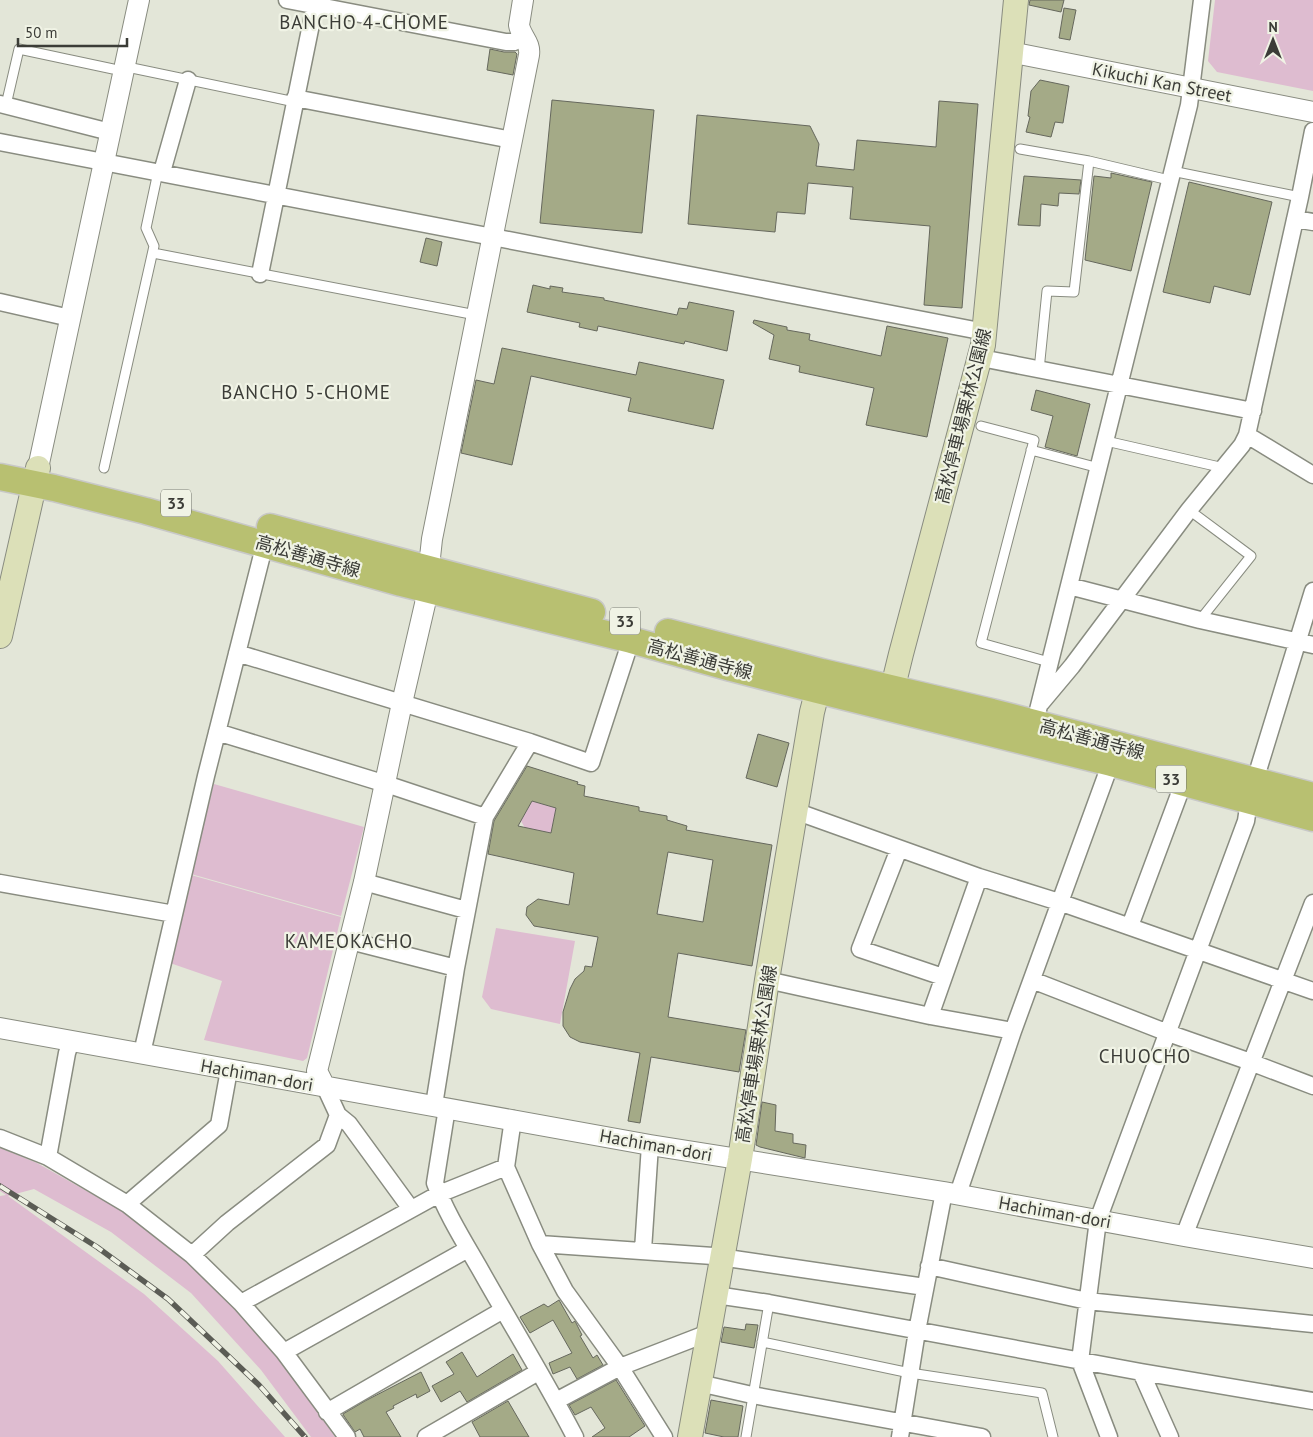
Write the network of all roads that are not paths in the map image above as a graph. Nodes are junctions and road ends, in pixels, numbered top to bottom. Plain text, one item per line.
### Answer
1 (139, 0) edge
2 (287, 0) edge
3 (523, 0) edge
4 (1016, 0) edge
5 (1202, 0) edge
6 (316, 3) edge
7 (524, 37) junction
8 (1010, 52) junction
9 (132, 68) dead end
10 (113, 69) dead end
11 (188, 80) junction
12 (1192, 88) junction
13 (295, 100) junction
14 (3, 105) edge
15 (1313, 112) edge
16 (1313, 130) edge
17 (110, 132) junction
18 (512, 140) junction
19 (0, 142) edge
20 (1020, 149) dead end
21 (104, 161) junction
22 (1089, 161) junction
23 (160, 172) junction
24 (1309, 173) edge
25 (1170, 175) junction
26 (275, 196) junction
27 (1300, 197) junction
28 (1295, 219) junction
29 (1313, 222) edge
30 (492, 237) junction
31 (153, 253) junction
32 (260, 274) junction
33 (0, 302) edge
34 (476, 315) junction
35 (70, 318) junction
36 (985, 332) junction
37 (981, 358) junction
38 (1039, 370) junction
39 (1119, 385) junction
40 (1253, 411) junction
41 (981, 426) dead end
42 (1246, 435) junction
43 (1106, 441) junction
44 (1031, 450) junction
45 (0, 458) edge
46 (104, 468) dead end
47 (1099, 468) junction
48 (1224, 468) junction
49 (36, 476) junction
50 (1313, 476) edge
51 (0, 477) edge
52 (1189, 510) junction
53 (265, 543) junction
54 (427, 578) junction
55 (1069, 586) junction
56 (1313, 592) edge
57 (1123, 600) junction
58 (1200, 620) junction
59 (0, 636) edge
60 (631, 640) junction
61 (1305, 643) edge
62 (237, 653) junction
63 (1049, 662) junction
64 (819, 681) junction
65 (891, 697) junction
66 (402, 703) junction
67 (1035, 724) junction
68 (217, 732) junction
69 (530, 742) junction
70 (1114, 754) junction
71 (1186, 773) junction
72 (386, 784) junction
73 (1252, 791) junction
74 (1313, 796) edge
75 (796, 811) junction
76 (485, 817) junction
77 (1313, 818) edge
78 (899, 849) junction
79 (979, 877) junction
80 (364, 882) junction
81 (0, 883) edge
82 (1059, 902) junction
83 (1313, 903) edge
84 (466, 910) junction
85 (174, 914) junction
86 (1130, 926) junction
87 (350, 941) junction
88 (1197, 950) junction
89 (456, 968) junction
90 (943, 977) junction
91 (767, 980) junction
92 (1032, 980) junction
93 (1284, 981) junction
94 (1313, 991) edge
95 (930, 1016) junction
96 (0, 1028) edge
97 (1013, 1031) junction
98 (1168, 1033) junction
99 (71, 1041) junction
100 (142, 1053) junction
101 (1251, 1062) junction
102 (229, 1070) junction
103 (1313, 1086) edge
104 (325, 1087) junction
105 (441, 1107) junction
106 (338, 1115) junction
107 (513, 1119) junction
108 (0, 1138) edge
109 (650, 1145) junction
110 (48, 1157) junction
111 (740, 1159) junction
112 (506, 1166) junction
113 (951, 1193) junction
114 (439, 1194) junction
115 (127, 1204) junction
116 (411, 1209) junction
117 (1098, 1220) junction
118 (1184, 1236) junction
119 (540, 1244) junction
120 (468, 1249) junction
121 (643, 1250) junction
122 (192, 1255) junction
123 (723, 1258) junction
124 (1313, 1258) edge
125 (929, 1266) junction
126 (925, 1288) junction
127 (716, 1295) junction
128 (1087, 1302) junction
129 (241, 1303) junction
130 (769, 1303) junction
131 (503, 1310) junction
132 (1313, 1324) edge
133 (917, 1331) junction
134 (708, 1333) junction
135 (762, 1342) junction
136 (284, 1352) junction
137 (1080, 1361) junction
138 (620, 1367) junction
139 (538, 1372) junction
140 (1141, 1372) junction
141 (910, 1373) junction
142 (699, 1383) junction
143 (752, 1395) junction
144 (556, 1401) junction
145 (1313, 1402) edge
146 (327, 1412) junction
147 (901, 1430) edge
148 (347, 1437) edge
149 (426, 1437) edge
150 (575, 1437) edge
151 (664, 1437) edge
152 (690, 1437) edge
153 (746, 1437) edge
154 (982, 1437) edge
155 (1053, 1437) edge
156 (1109, 1437) edge
157 (1170, 1437) edge

1 - 17 street
2 - 6 street
3 - 7 street
4 - 8 main road, 高松停車場栗林公園線
5 - 12 street
6 - 7 street
6 - 13 street
7 - 18 street
8 - 12 street, Kikuchi Kan Street
8 - 36 main road, 高松停車場栗林公園線
9 - 11 lane
10 - 14 lane
11 - 13 lane
11 - 23 street
12 - 15 street, Kikuchi Kan Street
12 - 25 street
13 - 18 street
13 - 26 street
14 - 17 street
16 - 24 street
17 - 21 street
18 - 30 street
19 - 21 street
20 - 22 lane
21 - 23 street
21 - 35 street
22 - 25 lane
22 - 38 lane
23 - 26 street
23 - 31 lane
24 - 27 street
25 - 27 lane
25 - 39 street
26 - 30 street
26 - 32 street
27 - 28 street
28 - 29 street
28 - 40 street
30 - 34 street
30 - 36 street
31 - 32 lane
31 - 46 lane
32 - 34 lane
33 - 35 street
34 - 54 street
35 - 49 street
36 - 37 main road, 高松停車場栗林公園線
37 - 38 street
37 - 65 main road, 高松停車場栗林公園線
38 - 39 street
39 - 40 street
39 - 43 street
40 - 42 street
41 - 44 lane
42 - 48 street
42 - 50 street
43 - 47 street
43 - 48 lane
44 - 47 lane
44 - 63 lane
45 - 49 main road, 高松善通寺線 / 33
47 - 55 street
48 - 52 street
49 - 51 main road, 高松善通寺線 / 33
49 - 53 main road, 高松善通寺線 / 33
49 - 54 main road, 高松善通寺線 / 33
49 - 59 main road
52 - 57 street
52 - 58 lane
53 - 54 main road, 高松善通寺線 / 33
53 - 62 street
54 - 60 main road, 高松善通寺線 / 33
54 - 64 main road, 高松善通寺線 / 33
54 - 66 street
55 - 57 street
55 - 63 street
56 - 61 street
57 - 58 street
57 - 67 street
58 - 61 street
60 - 64 main road, 高松善通寺線 / 33
60 - 69 street
61 - 73 street
62 - 66 street
62 - 68 street
63 - 67 street
64 - 65 main road, 高松善通寺線 / 33
64 - 75 main road, 高松停車場栗林公園線
65 - 67 main road, 高松善通寺線 / 33
66 - 69 street
66 - 72 street
67 - 70 main road, 高松善通寺線 / 33
68 - 72 street
68 - 85 street
69 - 76 street
70 - 71 main road, 高松善通寺線 / 33
70 - 82 street
71 - 73 main road, 高松善通寺線 / 33
71 - 86 street
72 - 76 street
72 - 80 street
73 - 74 main road, 高松善通寺線 / 33
73 - 77 main road, 高松善通寺線 / 33
73 - 88 street
75 - 78 street
75 - 91 main road, 高松停車場栗林公園線
76 - 84 street
78 - 79 street
78 - 90 street
79 - 82 street
79 - 90 street
80 - 84 street
80 - 87 street
81 - 85 street
82 - 86 street
82 - 92 street
83 - 93 street
84 - 89 street
85 - 100 street
86 - 88 street
87 - 89 street
87 - 104 street
88 - 93 street
88 - 98 street
89 - 105 street
90 - 95 street
91 - 95 street
91 - 111 main road, 高松停車場栗林公園線
92 - 97 street
92 - 98 street
93 - 94 street
93 - 101 street
95 - 97 street
96 - 99 street, Hachiman-dori
97 - 113 street
98 - 101 street
98 - 117 street
99 - 100 street, Hachiman-dori
99 - 110 street
100 - 102 street, Hachiman-dori
101 - 103 street
101 - 118 street
102 - 104 street, Hachiman-dori
102 - 115 street
104 - 105 street, Hachiman-dori
104 - 106 street
105 - 107 street, Hachiman-dori
105 - 114 street
106 - 116 street
106 - 122 street
107 - 109 street, Hachiman-dori
107 - 112 street
108 - 110 street
109 - 111 street, Hachiman-dori
109 - 121 street
110 - 115 street
111 - 113 street, Hachiman-dori
111 - 123 main road, 高松停車場栗林公園線
112 - 114 street
112 - 119 street
113 - 117 street, Hachiman-dori
113 - 125 street
114 - 116 street
114 - 120 street
115 - 122 street
116 - 129 street
117 - 118 street, Hachiman-dori
117 - 128 street
118 - 124 street, Hachiman-dori
119 - 121 street
119 - 138 street
120 - 131 street
120 - 136 street
121 - 123 street
122 - 129 street
123 - 126 street
123 - 127 main road, 高松停車場栗林公園線
125 - 126 street
125 - 128 street
126 - 133 street
127 - 130 street
127 - 134 main road, 高松停車場栗林公園線
128 - 132 street
128 - 137 street
129 - 136 street
130 - 133 street
130 - 135 lane
131 - 139 street
131 - 146 street
133 - 137 street
133 - 141 street
134 - 138 street
134 - 142 main road, 高松停車場栗林公園線
135 - 141 lane
135 - 143 lane
136 - 146 street
137 - 140 street
137 - 156 street
138 - 144 street
138 - 151 street
139 - 144 street
139 - 149 street
140 - 145 street
140 - 157 street
141 - 147 street
141 - 155 lane
142 - 143 street
142 - 152 main road, 高松停車場栗林公園線
143 - 147 street
143 - 153 lane
144 - 150 street
146 - 148 street
147 - 154 street

